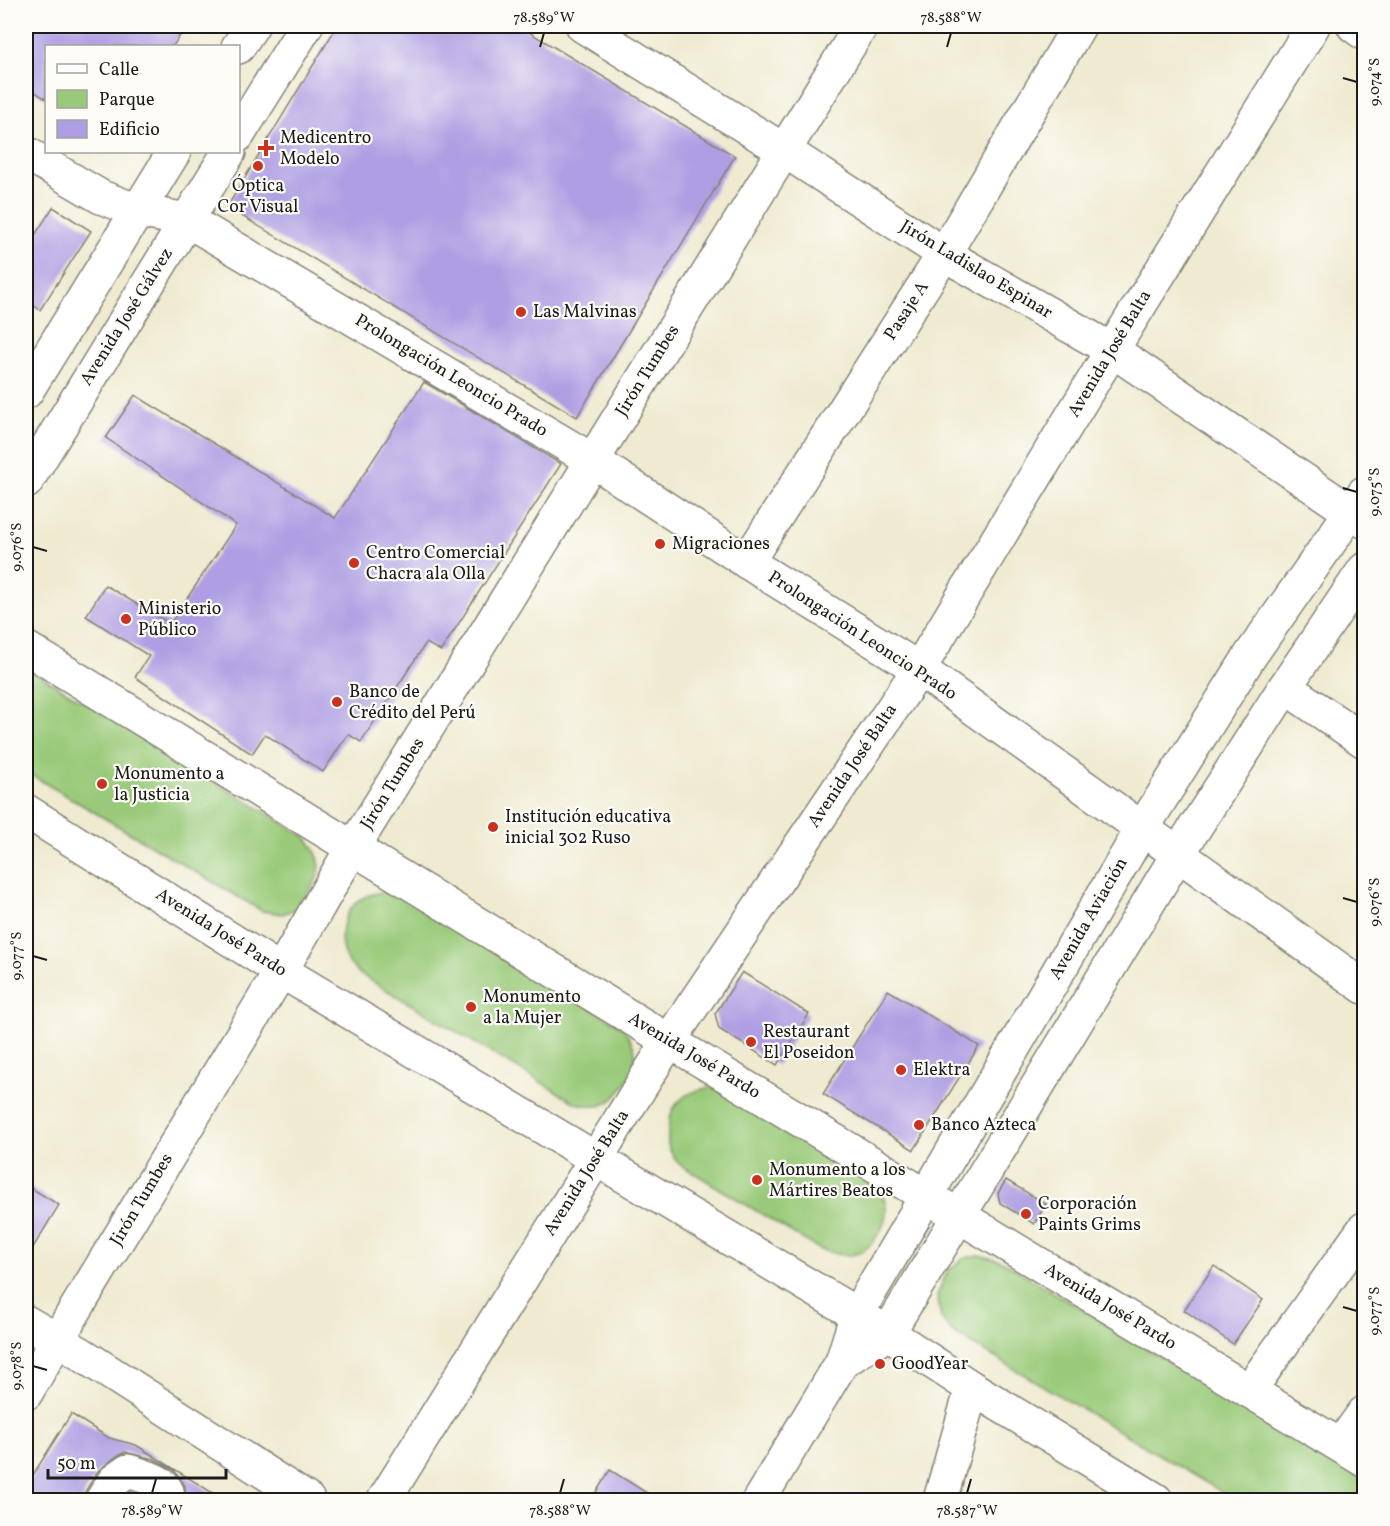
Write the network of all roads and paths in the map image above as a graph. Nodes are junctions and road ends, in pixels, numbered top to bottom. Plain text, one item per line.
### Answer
1 (252, 26) edge
2 (306, 26) edge
3 (583, 26) edge
4 (861, 26) edge
5 (1079, 26) edge
6 (1313, 26) edge
7 (1354, 26) edge
8 (1365, 33) edge
9 (239, 45) edge
10 (240, 132) edge
11 (785, 151) junction
12 (26, 153) edge
13 (173, 153) edge
14 (228, 153) edge
15 (138, 211) junction
16 (187, 220) junction
17 (944, 254) junction
18 (1112, 350) junction
19 (26, 392) edge
20 (592, 460) junction
21 (26, 482) edge
22 (1360, 509) edge
23 (747, 562) junction
24 (1365, 570) edge
25 (26, 648) edge
26 (919, 669) junction
27 (1285, 687) junction
28 (1365, 741) edge
29 (26, 811) edge
30 (1142, 830) junction
31 (354, 849) junction
32 (1178, 854) junction
33 (281, 971) junction
34 (1365, 987) edge
35 (669, 1041) junction
36 (596, 1158) junction
37 (926, 1197) junction
38 (959, 1216) junction
39 (1365, 1228) edge
40 (857, 1314) junction
41 (26, 1322) edge
42 (888, 1333) junction
43 (57, 1340) junction
44 (842, 1362) junction
45 (972, 1388) junction
46 (1249, 1391) junction
47 (26, 1393) edge
48 (1365, 1413) edge
49 (1353, 1453) edge
50 (102, 1500) edge
51 (167, 1500) edge
52 (308, 1500) edge
53 (384, 1500) edge
54 (759, 1500) edge
55 (940, 1500) edge
56 (1156, 1500) edge

1 - 9 main road
2 - 10 main road
3 - 11 main road, Jirón Ladislao Espinar
4 - 11 main road, Jirón Tumbes
5 - 17 main road, Pasaje A
6 - 18 main road, Avenida José Balta
7 - 8 main road
11 - 17 main road, Jirón Ladislao Espinar
11 - 20 main road, Jirón Tumbes
12 - 15 main road
13 - 15 main road
14 - 16 main road, Avenida José Gálvez
15 - 16 main road
15 - 19 main road
16 - 20 main road, Prolongación Leoncio Prado
16 - 21 main road, Avenida José Gálvez
17 - 18 main road, Jirón Ladislao Espinar
17 - 23 main road, Pasaje A
18 - 22 main road, Jirón Ladislao Espinar
18 - 26 main road, Avenida José Balta
20 - 23 main road, Prolongación Leoncio Prado
20 - 31 main road, Jirón Tumbes
22 - 30 main road, Avenida Aviación
23 - 26 main road, Prolongación Leoncio Prado
24 - 27 main road, Avenida Aviación
25 - 31 main road, Avenida José Pardo
26 - 30 main road, Prolongación Leoncio Prado
26 - 35 main road, Avenida José Balta
27 - 28 main road
27 - 32 main road, Avenida Aviación
29 - 33 main road, Avenida José Pardo
30 - 32 main road, Prolongación Leoncio Prado
30 - 37 main road, Avenida Aviación
31 - 33 main road, Jirón Tumbes
31 - 35 main road, Avenida José Pardo
32 - 34 main road, Prolongación Leoncio Prado
32 - 38 main road, Avenida Aviación
33 - 36 main road, Avenida José Pardo
33 - 43 main road, Jirón Tumbes
35 - 36 main road, Avenida José Balta
35 - 37 main road, Avenida José Pardo
36 - 40 main road, Avenida José Pardo
36 - 53 main road, Avenida José Balta
37 - 38 main road, Avenida José Pardo
37 - 40 main road, Avenida Aviación
38 - 42 main road, Avenida Aviación
38 - 46 main road, Avenida José Pardo
39 - 46 main road
40 - 42 main road, Avenida José Pardo
40 - 44 main road, Avenida Aviación
41 - 43 main road
42 - 44 main road, Avenida Aviación
42 - 45 main road, Avenida José Pardo
43 - 47 main road, Jirón Tumbes
43 - 52 main road
44 - 54 main road, Avenida Aviación
45 - 55 main road
45 - 56 main road, Avenida José Pardo
46 - 49 main road, Avenida José Pardo
48 - 49 main road
50 - 51 main road

